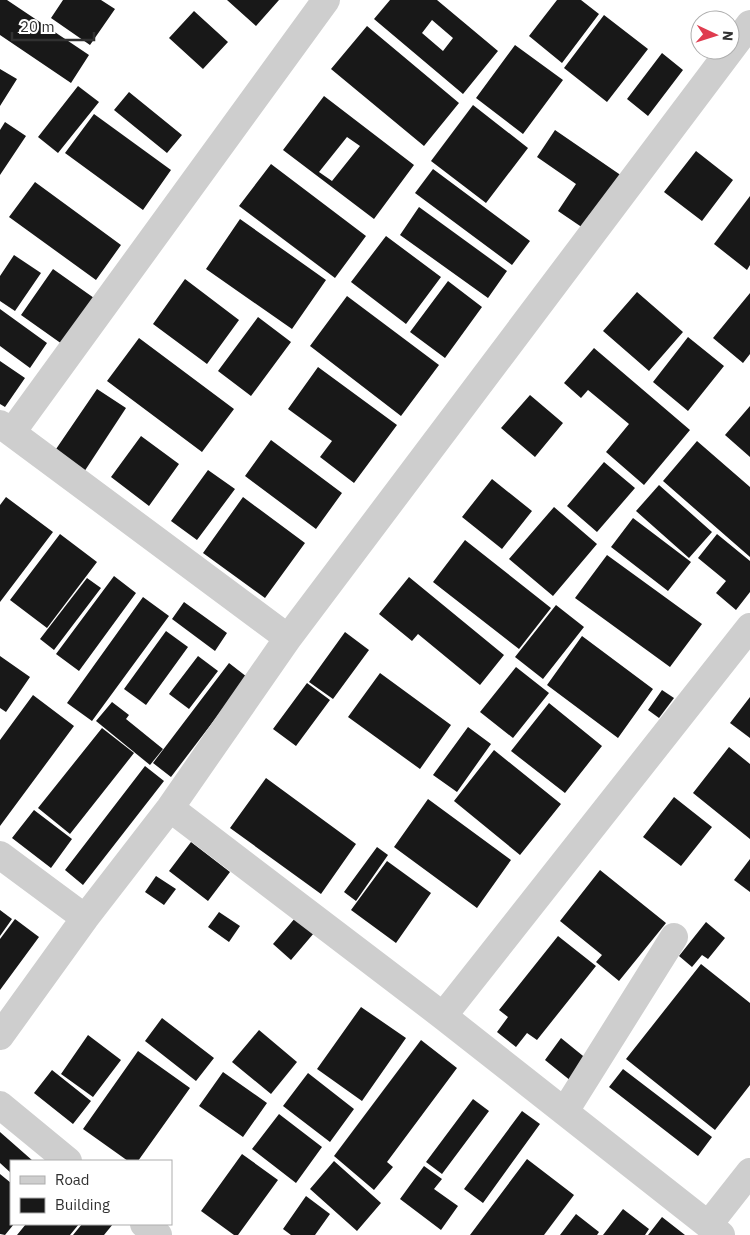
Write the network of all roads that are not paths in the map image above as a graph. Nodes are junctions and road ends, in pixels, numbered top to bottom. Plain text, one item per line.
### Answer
1 (326, 0) edge
2 (750, 24) edge
3 (6, 428) edge
4 (750, 628) edge
5 (288, 638) junction
6 (170, 808) junction
7 (0, 855) edge
8 (85, 918) junction
9 (674, 937) dead end
10 (443, 1016) junction
11 (0, 1036) edge
12 (0, 1105) edge
13 (565, 1111) junction
14 (67, 1160) edge
15 (750, 1172) edge
16 (145, 1225) edge
17 (715, 1230) edge
18 (158, 1235) edge

1 - 3 street
2 - 5 street
3 - 5 street
4 - 10 street
5 - 6 street
6 - 8 street
6 - 10 street
7 - 8 street
8 - 11 street
9 - 13 street
10 - 13 street
12 - 14 street
13 - 17 street
15 - 17 street
16 - 18 street

